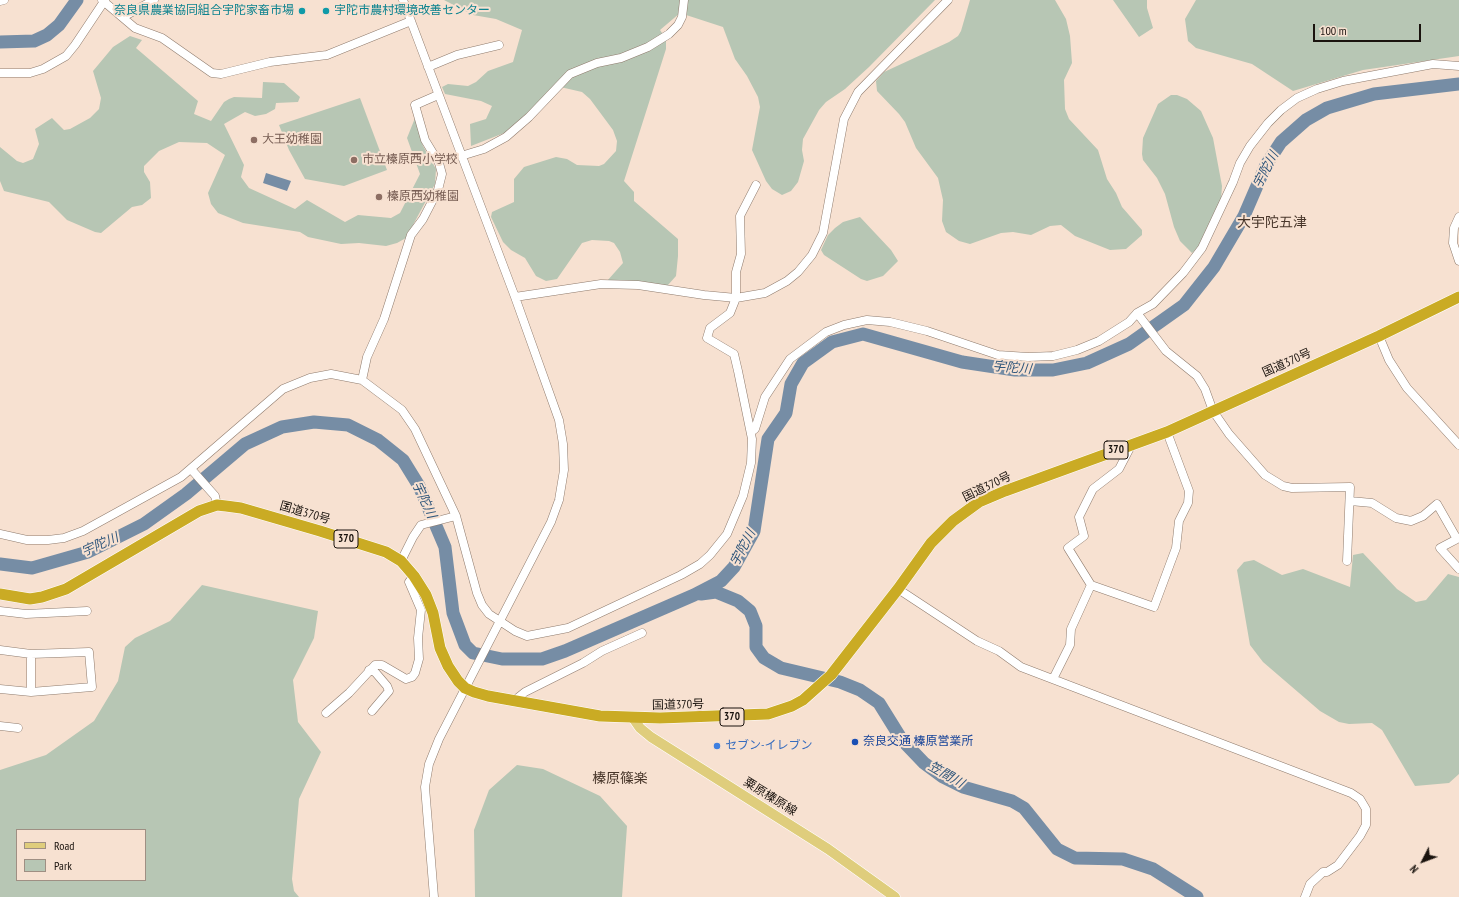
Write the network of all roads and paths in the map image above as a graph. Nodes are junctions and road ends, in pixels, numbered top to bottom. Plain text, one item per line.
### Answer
1 (4, 0) edge
2 (104, 0) edge
3 (154, 0) edge
4 (403, 0) edge
5 (684, 0) edge
6 (948, 0) edge
7 (0, 1) edge
8 (123, 17) junction
9 (411, 21) junction
10 (499, 45) dead end
11 (1459, 66) edge
12 (428, 67) junction
13 (0, 73) edge
14 (438, 95) junction
15 (462, 156) junction
16 (756, 185) dead end
17 (1459, 217) edge
18 (1459, 261) edge
19 (515, 297) junction
20 (1459, 297) edge
21 (736, 298) junction
22 (1137, 314) junction
23 (1379, 336) junction
24 (362, 380) junction
25 (1213, 411) junction
26 (751, 432) junction
27 (1166, 432) junction
28 (1132, 444) junction
29 (1459, 445) edge
30 (192, 470) junction
31 (215, 500) junction
32 (1350, 501) junction
33 (453, 516) junction
34 (0, 534) edge
35 (1458, 538) edge
36 (400, 561) junction
37 (1347, 561) dead end
38 (1459, 569) edge
39 (414, 576) junction
40 (1091, 585) junction
41 (898, 589) junction
42 (0, 594) edge
43 (0, 611) edge
44 (87, 611) dead end
45 (498, 624) junction
46 (642, 633) dead end
47 (0, 650) edge
48 (31, 654) junction
49 (369, 670) junction
50 (1054, 679) junction
51 (465, 688) junction
52 (0, 689) edge
53 (31, 692) junction
54 (515, 700) junction
55 (372, 711) dead end
56 (326, 713) dead end
57 (633, 718) junction
58 (0, 726) edge
59 (18, 728) dead end
60 (434, 897) edge
61 (895, 897) edge
62 (1305, 897) edge

1 - 7 street
2 - 8 street
2 - 13 street
3 - 8 street
4 - 9 street
5 - 15 street
6 - 21 street
8 - 9 street
9 - 12 street
10 - 12 street
11 - 22 street
12 - 14 street
14 - 15 street
14 - 24 street
15 - 19 street
16 - 21 street
17 - 18 street
19 - 21 street
19 - 45 street
20 - 23 highway, 国道370号 / 370
21 - 26 street
22 - 25 street
22 - 26 street
23 - 25 highway, 国道370号 / 370
23 - 29 street
24 - 30 street
24 - 33 street
25 - 27 highway, 国道370号 / 370
25 - 32 street
26 - 45 street
27 - 28 highway, 国道370号 / 370
27 - 40 street
28 - 40 street
28 - 41 highway, 国道370号 / 370
30 - 31 street
30 - 34 street
31 - 36 highway, 国道370号 / 370
31 - 42 highway, 国道370号 / 370
32 - 35 street
32 - 37 street
33 - 36 street
33 - 45 street
35 - 38 street
36 - 39 highway, 国道370号 / 370
39 - 49 street
39 - 51 highway, 国道370号 / 370
40 - 50 street
41 - 50 street
41 - 57 highway, 国道370号 / 370
43 - 44 street
45 - 51 street
46 - 54 street
47 - 48 street
48 - 53 street
48 - 53 street
49 - 55 street
49 - 56 street
50 - 62 street
51 - 54 highway, 国道370号 / 370
51 - 60 street
52 - 53 street
54 - 57 highway, 国道370号 / 370
57 - 61 main road, 粟原榛原線
58 - 59 street

